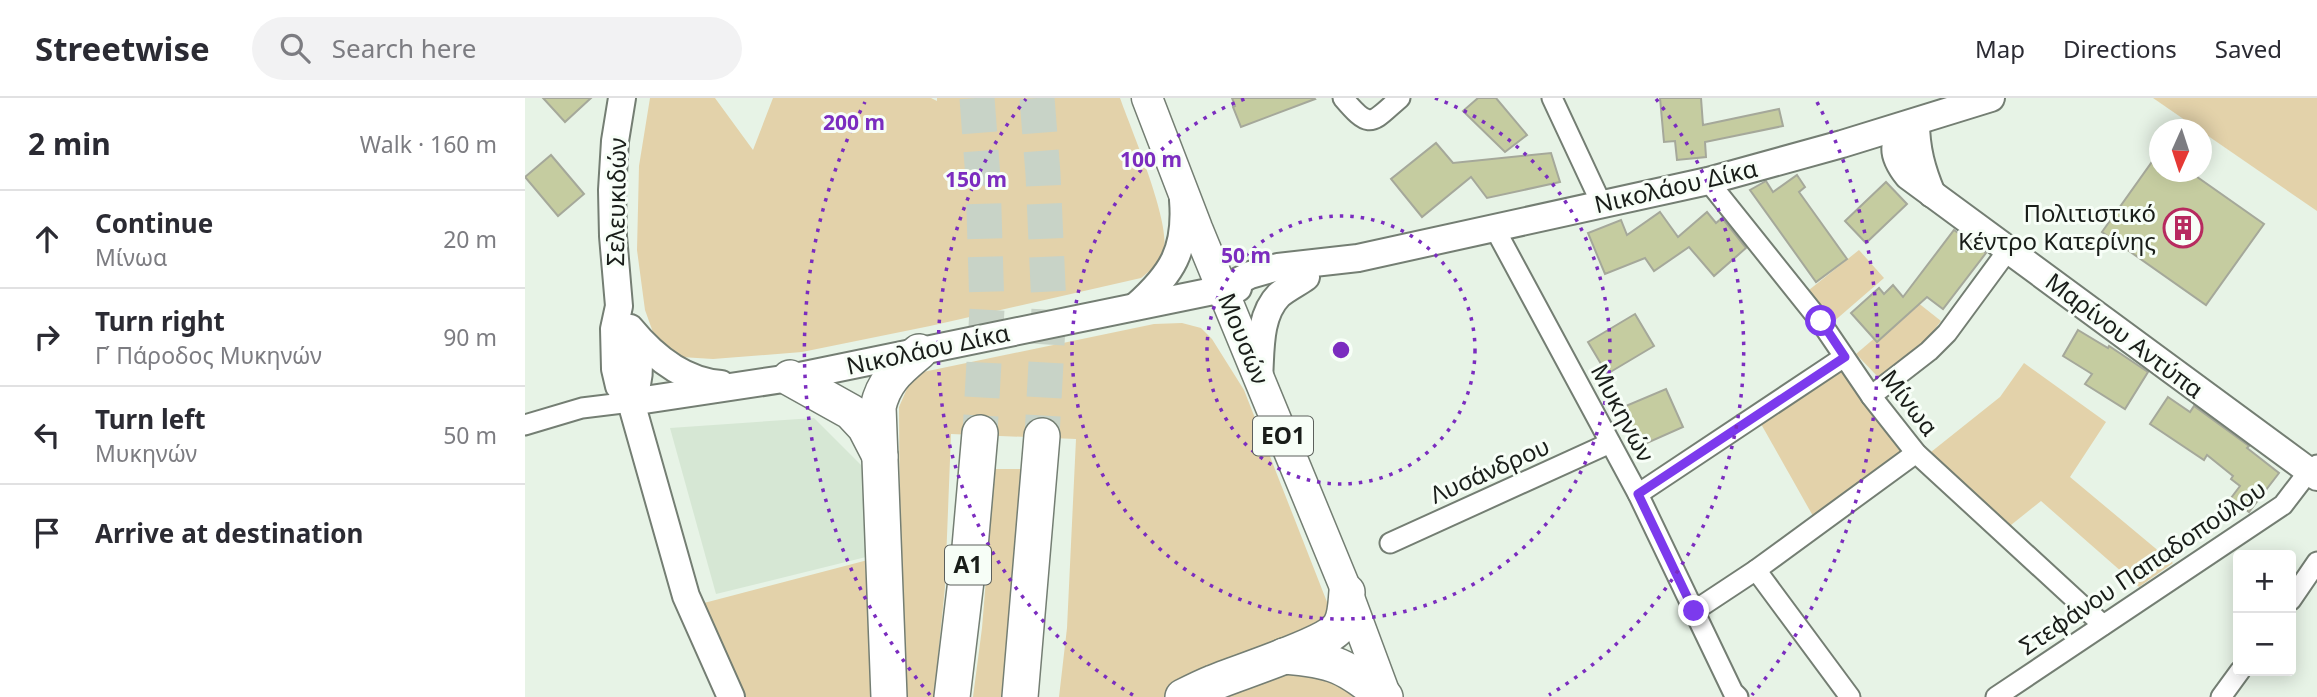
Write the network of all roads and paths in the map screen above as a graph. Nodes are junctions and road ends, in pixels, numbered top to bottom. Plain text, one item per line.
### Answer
1 (622, 98) edge
2 (1147, 98) edge
3 (1343, 98) edge
4 (1401, 98) edge
5 (1552, 98) edge
6 (1991, 98) edge
7 (1916, 122) junction
8 (1842, 145) junction
9 (1908, 176) junction
10 (1708, 181) junction
11 (1182, 188) junction
12 (1932, 194) junction
13 (1602, 205) junction
14 (1495, 229) junction
15 (2008, 250) junction
16 (1357, 258) junction
17 (1306, 276) junction
18 (1223, 289) junction
19 (1136, 307) junction
20 (624, 317) junction
21 (919, 352) junction
22 (1845, 357) junction
23 (790, 378) junction
24 (1259, 379) junction
25 (740, 386) junction
26 (1871, 396) junction
27 (631, 402) junction
28 (525, 425) edge
29 (980, 433) tunnel mouth
30 (1042, 436) tunnel mouth
31 (1610, 443) junction
32 (1916, 453) junction
33 (880, 456) junction
34 (2314, 471) edge
35 (1638, 494) junction
36 (1390, 543) dead end
37 (2317, 562) edge
38 (1756, 570) junction
39 (1347, 592) junction
40 (2296, 593) edge
41 (1694, 611) junction
42 (2103, 625) junction
43 (1284, 656) junction
44 (2236, 676) edge
45 (1733, 695) edge
46 (731, 697) edge
47 (889, 697) edge
48 (952, 697) edge
49 (1020, 697) edge
50 (1183, 697) edge
51 (1386, 697) edge
52 (1850, 697) edge
53 (1996, 697) edge
54 (2221, 697) edge

1 - 20 street, Σελευκιδών
2 - 11 main road, Μουσών / ΕΟ1
3 - 4 street
5 - 13 street
6 - 7 street, Νικολάου Δίκα
7 - 8 street, Νικολάου Δίκα
7 - 9 street
7 - 12 street
8 - 9 street, Μαρίνου Αντύπα
8 - 10 street, Νικολάου Δίκα
9 - 12 street, Μαρίνου Αντύπα
10 - 13 street, Νικολάου Δίκα
10 - 22 street, Μίνωα
11 - 18 main road, Μουσών / ΕΟ1
11 - 19 street
12 - 15 street, Μαρίνου Αντύπα
13 - 14 street, Νικολάου Δίκα
14 - 16 street, Νικολάου Δίκα
14 - 31 street, Μυκηνών
15 - 26 street
15 - 34 street, Μαρίνου Αντύπα
16 - 17 street, Νικολάου Δίκα
16 - 18 street, Νικολάου Δίκα
17 - 18 street, Νικολάου Δίκα
17 - 24 street
18 - 19 street, Νικολάου Δίκα
18 - 24 main road, Μουσών / ΕΟ1
19 - 21 street, Νικολάου Δίκα
20 - 25 street
20 - 27 street, Σελευκιδών
21 - 23 street, Νικολάου Δίκα
21 - 33 highway
22 - 26 street, Μίνωα
22 - 35 street
23 - 25 street, Νικολάου Δίκα
23 - 33 highway
24 - 39 main road, Μουσών / ΕΟ1
25 - 27 street, Νικολάου Δίκα
26 - 32 street, Μίνωα
27 - 28 street
27 - 46 street, Σελευκιδών
29 - 48 highway, Α1
30 - 49 highway
31 - 35 street, Μυκηνών
31 - 36 street, Λυσάνδρου
32 - 38 street
32 - 42 street, Μίνωα
33 - 47 highway
34 - 42 street, Στεφάνου Παπαδοπούλου
35 - 41 street, Μυκηνών
37 - 40 street
38 - 41 street
38 - 52 street
39 - 43 highway
39 - 51 main road, Μουσών / ΕΟ1
41 - 45 street, Μυκηνών
42 - 53 street, Στεφάνου Παπαδοπούλου
43 - 50 highway
43 - 51 highway
44 - 54 street

